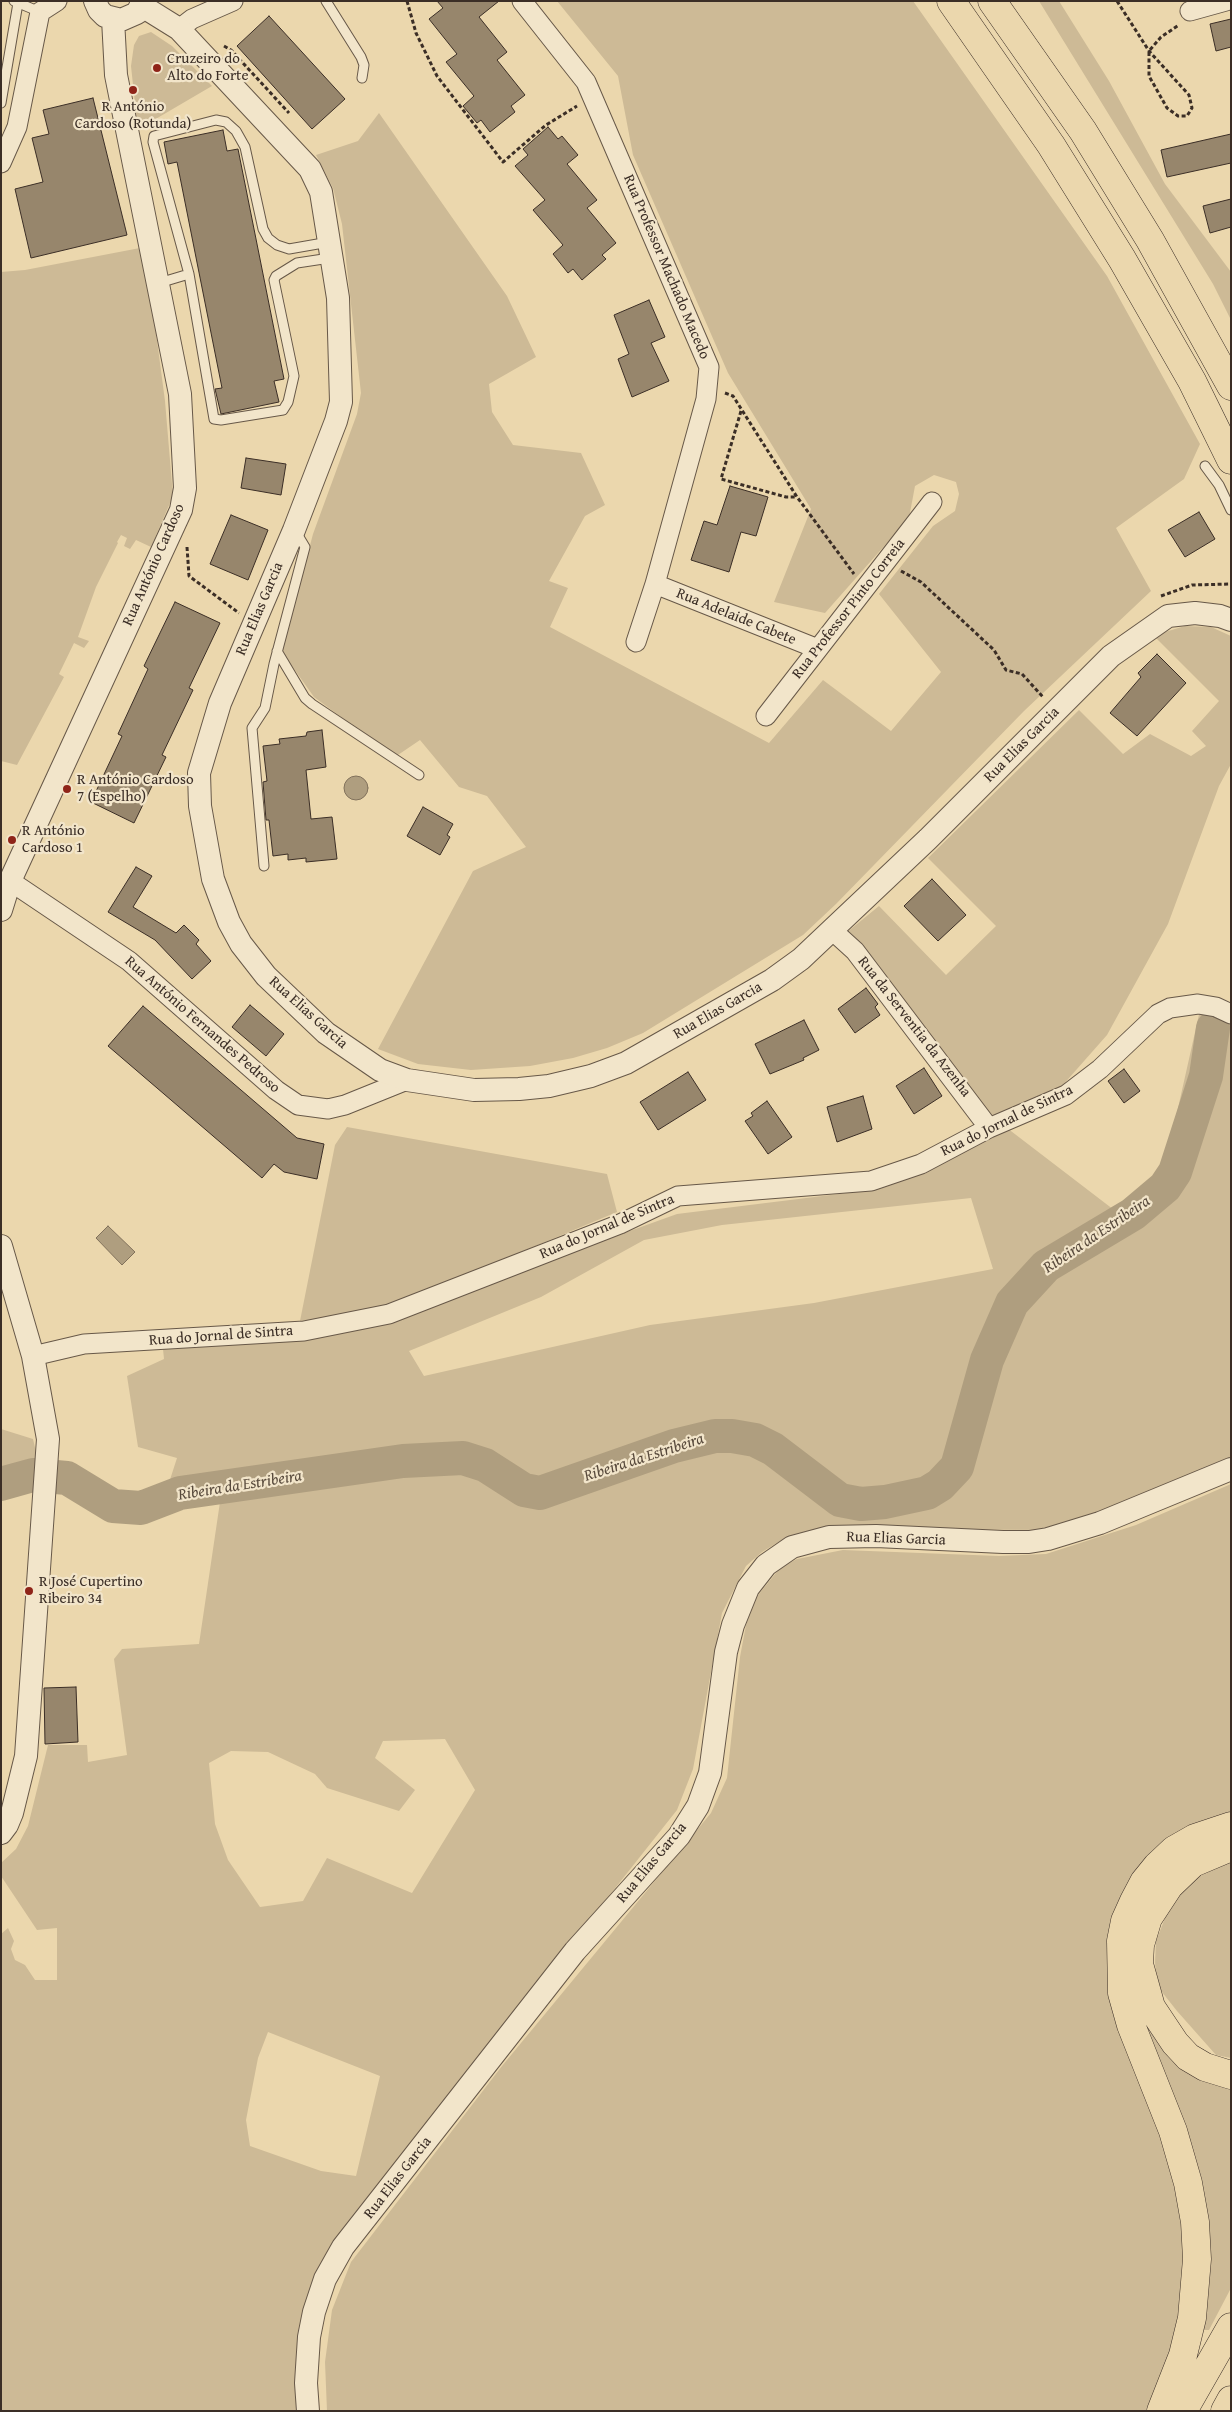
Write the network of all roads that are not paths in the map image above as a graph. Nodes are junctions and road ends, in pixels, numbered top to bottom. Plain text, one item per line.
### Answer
1 (57, 1) edge
2 (95, 1) edge
3 (233, 1) edge
4 (326, 1) edge
5 (522, 1) edge
6 (951, 1) edge
7 (992, 1) edge
8 (1226, 1) edge
9 (16, 2) edge
10 (142, 4) edge
11 (1190, 11) road end
12 (40, 12) junction
13 (113, 19) junction
14 (179, 30) junction
15 (362, 78) dead end
16 (1, 103) edge
17 (1, 163) edge
18 (330, 250) junction
19 (189, 274) junction
20 (159, 283) junction
21 (1231, 386) edge
22 (1218, 463) edge
23 (932, 502) dead end
24 (1231, 510) edge
25 (294, 530) junction
26 (655, 584) junction
27 (1231, 620) edge
28 (636, 642) dead end
29 (818, 649) junction
30 (277, 651) junction
31 (766, 716) dead end
32 (419, 775) dead end
33 (264, 866) dead end
34 (10, 882) junction
35 (1, 910) edge
36 (833, 931) junction
37 (1224, 1010) edge
38 (407, 1080) junction
39 (989, 1128) junction
40 (1, 1246) edge
41 (34, 1356) junction
42 (1231, 1469) edge
43 (1231, 1826) edge
44 (1, 1832) edge
45 (1231, 1847) edge
46 (1231, 2075) edge
47 (1231, 2327) edge
48 (1231, 2400) edge
49 (308, 2411) edge
50 (1161, 2411) edge
51 (1183, 2411) edge
52 (1225, 2411) edge

1 - 12 street
2 - 13 street
3 - 14 street
4 - 15 lane
5 - 26 street, Rua Professor Machado Macedo
6 - 22 highway
7 - 21 highway
8 - 11 street
9 - 12 lane
9 - 16 lane
10 - 13 street
10 - 14 street, Rua Elias Garcia
12 - 17 street
13 - 20 street, Rua António Cardoso
14 - 18 street, Rua Elias Garcia
18 - 19 lane
18 - 19 lane
18 - 25 street, Rua Elias Garcia
19 - 20 lane
20 - 34 street, Rua António Cardoso
22 - 24 lane
23 - 29 street, Rua Professor Pinto Correia
25 - 30 lane
25 - 38 street, Rua Elias Garcia
26 - 28 street, Rua Professor Machado Macedo
26 - 29 street, Rua Adelaide Cabete
27 - 36 street, Rua Elias Garcia
29 - 31 street, Rua Professor Pinto Correia
30 - 32 lane
30 - 33 lane
34 - 35 street, Rua António Cardoso
34 - 38 street, Rua António Fernandes Pedroso
36 - 38 street, Rua Elias Garcia
36 - 39 street, Rua da Serventia da Azenha
37 - 39 street, Rua do Jornal de Sintra
39 - 41 street, Rua do Jornal de Sintra
40 - 41 street
41 - 44 street
42 - 49 street, Rua Elias Garcia
43 - 50 highway
45 - 46 highway
47 - 51 highway
48 - 52 highway

